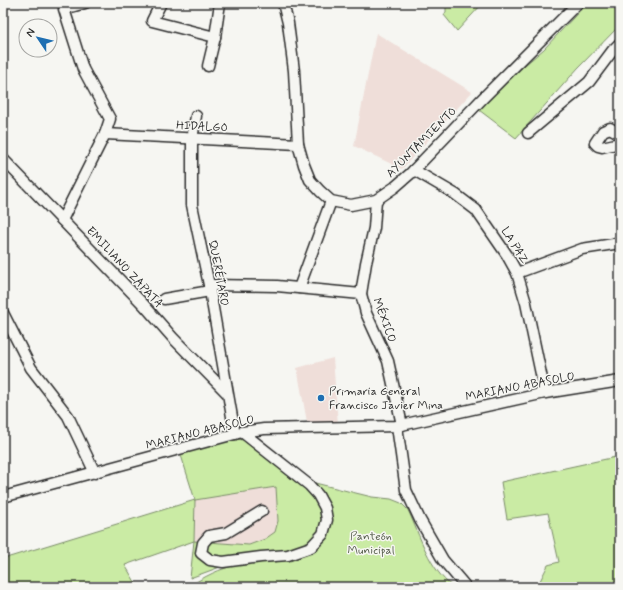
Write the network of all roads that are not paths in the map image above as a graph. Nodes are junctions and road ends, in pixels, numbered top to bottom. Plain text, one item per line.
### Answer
1 (85, 3) edge
2 (161, 3) edge
3 (220, 3) edge
4 (578, 3) edge
5 (286, 4) edge
6 (215, 37) junction
7 (620, 43) edge
8 (208, 66) dead end
9 (196, 116) dead end
10 (528, 133) dead end
11 (105, 134) junction
12 (620, 134) edge
13 (192, 139) junction
14 (620, 143) edge
15 (298, 144) junction
16 (3, 159) edge
17 (414, 170) junction
18 (376, 200) junction
19 (331, 201) junction
20 (62, 220) junction
21 (620, 243) edge
22 (517, 273) junction
23 (210, 288) junction
24 (299, 288) junction
25 (361, 294) junction
26 (164, 299) dead end
27 (3, 313) edge
28 (620, 381) edge
29 (227, 393) junction
30 (545, 393) junction
31 (399, 425) junction
32 (238, 433) junction
33 (95, 473) junction
34 (3, 497) edge
35 (262, 511) dead end
36 (466, 587) edge

1 - 11 street
2 - 6 street
3 - 6 street
4 - 17 street, AYUNTAMIENTO
5 - 15 street
6 - 8 street
7 - 10 street
9 - 13 street, QUERÉTARO
11 - 13 street, HIDALGO
11 - 20 street
12 - 14 street
13 - 15 street, HIDALGO
13 - 23 street, QUERÉTARO
15 - 19 street
16 - 20 street, EMILIANO ZAPATA
17 - 18 street, AYUNTAMIENTO
17 - 22 street, LA PAZ
18 - 19 street, AYUNTAMIENTO
18 - 25 street, MÉXICO
19 - 24 street
20 - 29 street, EMILIANO ZAPATA
21 - 22 street
22 - 30 street, LA PAZ
23 - 24 street
23 - 26 street
23 - 29 street, QUERÉTARO
24 - 25 street
25 - 31 street, MÉXICO
27 - 33 street
28 - 30 street, MARIANO ABASOLO
29 - 32 street, QUERÉTARO
30 - 31 street, MARIANO ABASOLO
31 - 32 street, MARIANO ABASOLO
31 - 36 street, MÉXICO
32 - 33 street, MARIANO ABASOLO
32 - 35 street
33 - 34 street, MARIANO ABASOLO

